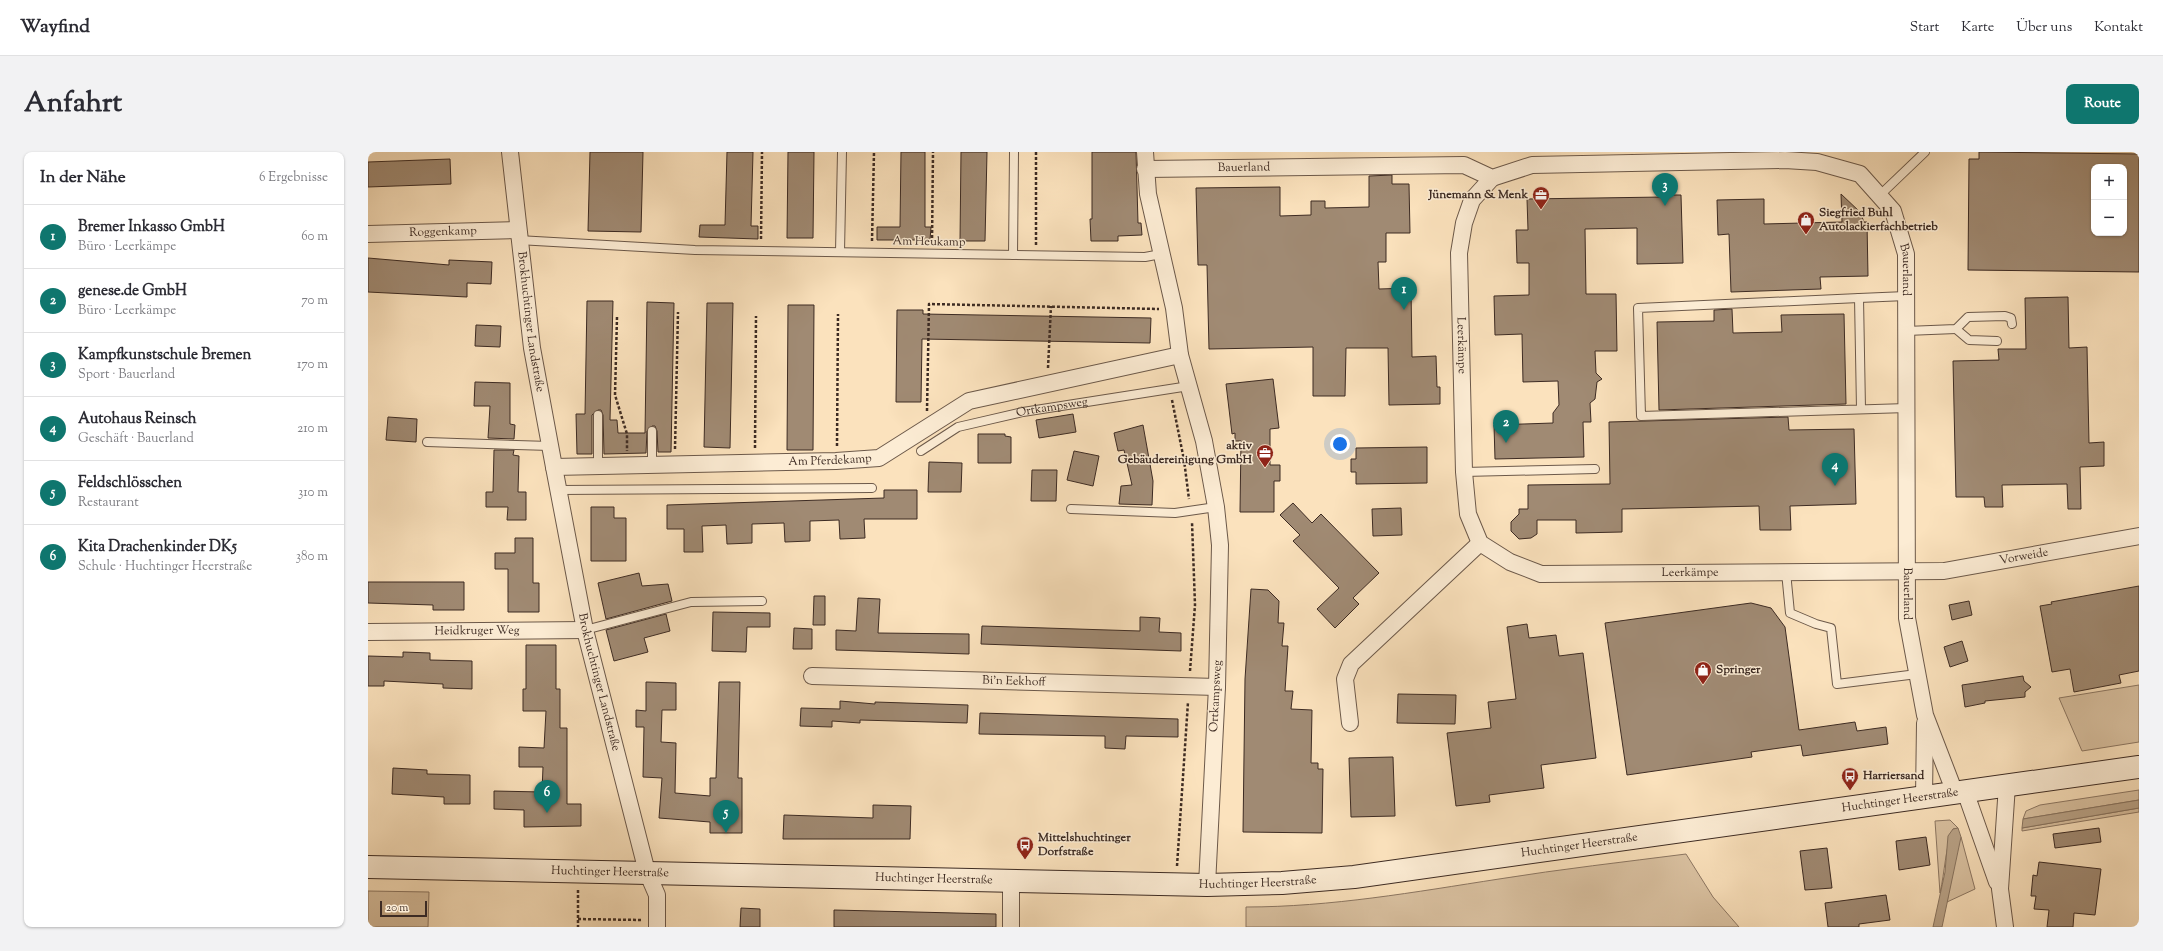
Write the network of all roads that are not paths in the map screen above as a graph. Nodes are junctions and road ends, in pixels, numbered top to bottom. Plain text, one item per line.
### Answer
1 (510, 152) edge
2 (842, 152) edge
3 (1014, 152) edge
4 (1144, 152) edge
5 (1925, 152) edge
6 (1145, 169) junction
7 (1492, 178) junction
8 (1879, 196) junction
9 (368, 234) edge
10 (518, 235) junction
11 (840, 252) junction
12 (1161, 254) junction
13 (1013, 255) junction
14 (1906, 296) junction
15 (1859, 298) junction
16 (2012, 324) dead end
17 (1956, 329) junction
18 (1906, 331) junction
19 (1997, 341) dead end
20 (1180, 355) junction
21 (1189, 386) junction
22 (1907, 408) junction
23 (1861, 409) junction
24 (598, 415) dead end
25 (652, 431) dead end
26 (427, 442) dead end
27 (550, 446) junction
28 (921, 451) dead end
29 (652, 465) junction
30 (598, 466) junction
31 (554, 467) junction
32 (1595, 470) dead end
33 (1464, 472) junction
34 (872, 488) dead end
35 (558, 490) junction
36 (1216, 507) junction
37 (1071, 509) dead end
38 (2139, 536) edge
39 (1480, 543) junction
40 (1908, 571) junction
41 (1786, 572) junction
42 (762, 601) dead end
43 (586, 630) junction
44 (368, 632) edge
45 (1917, 674) junction
46 (812, 676) dead end
47 (1217, 687) junction
48 (1925, 715) junction
49 (1350, 723) dead end
50 (2139, 767) edge
51 (2007, 786) junction
52 (1960, 792) junction
53 (1924, 797) junction
54 (368, 867) edge
55 (647, 872) junction
56 (1011, 881) junction
57 (1207, 885) junction
58 (2000, 889) junction
59 (657, 924) edge
60 (1011, 927) edge
61 (2005, 927) edge

1 - 10 street, Brokhuchtinger Landstraße
2 - 11 lane
3 - 13 lane
4 - 6 street, Ortkampsweg
5 - 8 lane
6 - 7 street, Bauerland
6 - 12 street, Ortkampsweg
7 - 8 street, Bauerland
7 - 33 street, Leerkämpe
8 - 14 street, Bauerland
9 - 10 street, Roggenkamp
10 - 11 lane, Am Heukamp
10 - 27 street, Brokhuchtinger Landstraße
11 - 13 lane, Am Heukamp
12 - 13 lane, Am Heukamp
12 - 20 street, Ortkampsweg
14 - 15 lane
14 - 18 street, Bauerland
15 - 23 lane
15 - 23 lane
16 - 17 lane
17 - 18 lane
17 - 19 lane
18 - 22 street, Bauerland
20 - 21 street, Ortkampsweg
20 - 29 street, Am Pferdekamp
21 - 28 lane, Ortkampsweg
21 - 36 street, Ortkampsweg
22 - 23 lane
22 - 40 street, Bauerland
24 - 30 lane
25 - 29 lane
26 - 27 lane
27 - 31 street, Brokhuchtinger Landstraße
29 - 30 street, Am Pferdekamp
30 - 31 street, Am Pferdekamp
31 - 35 street, Brokhuchtinger Landstraße
32 - 33 lane
33 - 39 street, Leerkämpe
34 - 35 lane
35 - 43 street, Brokhuchtinger Landstraße
36 - 37 lane
36 - 47 street, Ortkampsweg
38 - 40 street, Vorweide
39 - 41 street, Leerkämpe
39 - 49 street
40 - 41 street, Leerkämpe
40 - 45 street, Bauerland
41 - 45 lane
42 - 43 lane
43 - 44 street, Heidkruger Weg
43 - 55 street, Brokhuchtinger Landstraße
45 - 48 street, Bauerland
46 - 47 street, Bi'n Eekhoff
47 - 57 street, Ortkampsweg
48 - 52 street, Bauerland
48 - 53 street, Bauerland
50 - 51 main road, Huchtinger Heerstraße
51 - 52 main road, Huchtinger Heerstraße
51 - 58 street
52 - 53 main road, Huchtinger Heerstraße
52 - 58 street
53 - 57 main road, Huchtinger Heerstraße
54 - 55 main road, Huchtinger Heerstraße
55 - 56 main road, Huchtinger Heerstraße
55 - 59 street, Brokhuchtinger Landstraße
56 - 57 main road, Huchtinger Heerstraße
56 - 60 street
58 - 61 street

